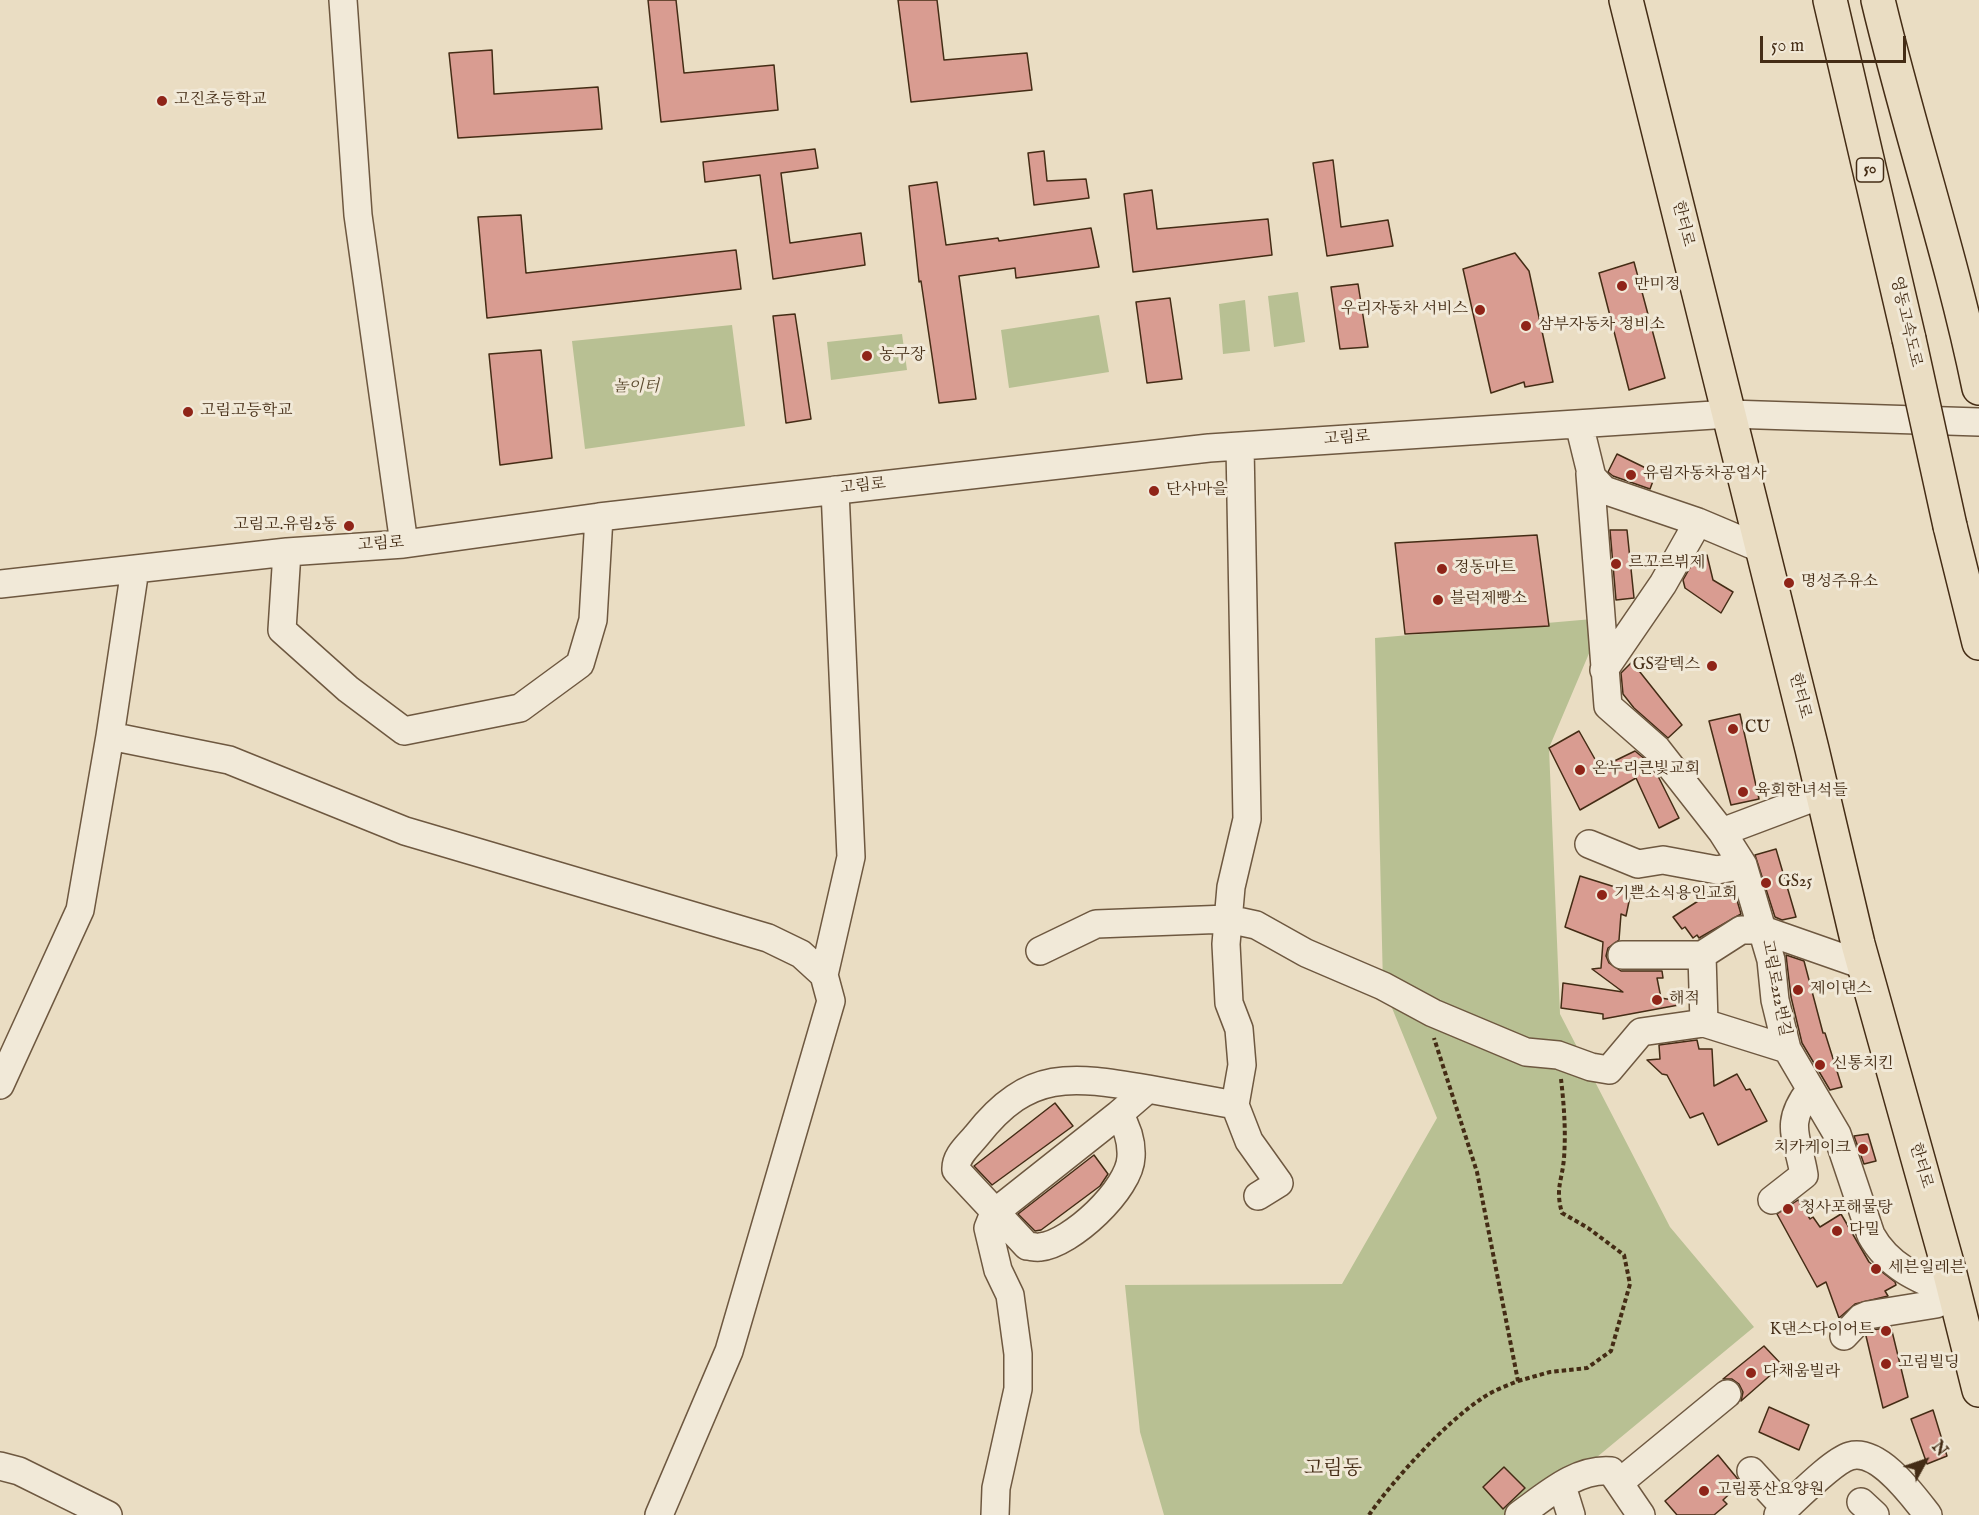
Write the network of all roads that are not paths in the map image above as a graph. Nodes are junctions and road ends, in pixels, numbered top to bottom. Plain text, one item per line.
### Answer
1 (343, 0) edge
2 (1626, 0) edge
3 (1830, 0) edge
4 (1878, 0) edge
5 (1979, 388) edge
6 (1729, 414) junction
7 (1979, 422) edge
8 (1579, 424) junction
9 (1240, 446) junction
10 (1590, 474) junction
11 (835, 490) junction
12 (599, 517) junction
13 (1698, 522) junction
14 (404, 544) junction
15 (1762, 549) junction
16 (287, 552) junction
17 (135, 569) junction
18 (0, 584) edge
19 (1979, 643) edge
20 (1604, 670) junction
21 (110, 736) junction
22 (1823, 795) junction
23 (1722, 832) junction
24 (1589, 844) dead end
25 (1743, 865) junction
26 (1228, 919) junction
27 (1763, 930) junction
28 (1040, 951) dead end
29 (1623, 955) dead end
30 (1702, 955) junction
31 (1863, 966) junction
32 (824, 975) junction
33 (1704, 1023) junction
34 (1787, 1049) junction
35 (0, 1085) edge
36 (1148, 1089) junction
37 (1810, 1090) junction
38 (1235, 1105) junction
39 (1119, 1114) junction
40 (1258, 1196) dead end
41 (1772, 1200) dead end
42 (994, 1213) junction
43 (1955, 1294) junction
44 (1844, 1336) dead end
45 (1979, 1390) edge
46 (1726, 1394) dead end
47 (0, 1466) edge
48 (1751, 1471) dead end
49 (1620, 1482) junction
50 (1562, 1486) junction
51 (1781, 1512) edge
52 (108, 1515) edge
53 (660, 1515) edge
54 (995, 1515) edge
55 (1519, 1515) edge
56 (1571, 1515) edge
57 (1641, 1515) edge
58 (1929, 1515) edge

1 - 14 street
2 - 6 main road, 한터로
3 - 19 main road, 영동고속도로 / 50, bridge
4 - 5 main road
6 - 7 street, 고림로
6 - 8 street, 고림로
6 - 15 main road, 한터로
8 - 9 street, 고림로
8 - 10 street, 고림로212번길
9 - 11 street, 고림로
9 - 26 street
10 - 13 street
10 - 20 street, 고림로212번길
11 - 12 street, 고림로
11 - 32 street
12 - 14 street, 고림로
12 - 16 street
13 - 15 street
13 - 20 street
14 - 16 street, 고림로
15 - 22 main road, 한터로
16 - 17 street, 고림로
17 - 18 street, 고림로
17 - 21 street
20 - 23 street, 고림로212번길
21 - 32 street
21 - 35 street
22 - 23 street
22 - 31 main road, 한터로
23 - 25 street, 고림로212번길
24 - 25 street
25 - 27 street, 고림로212번길
26 - 28 street
26 - 33 street
26 - 38 street
27 - 30 street
27 - 31 street
27 - 34 street, 고림로212번길
29 - 30 street
30 - 33 street
31 - 43 main road, 한터로
32 - 53 street
33 - 34 street
34 - 37 street, 고림로212번길
36 - 38 street
36 - 39 street
36 - 42 street
37 - 41 street
37 - 43 street, 고림로212번길
38 - 40 street
39 - 42 street
39 - 42 street
42 - 54 street
43 - 44 street
43 - 45 main road, 한터로
46 - 49 street
47 - 52 street
48 - 51 street
49 - 50 street
49 - 57 street
50 - 55 street
50 - 56 street
51 - 58 street

